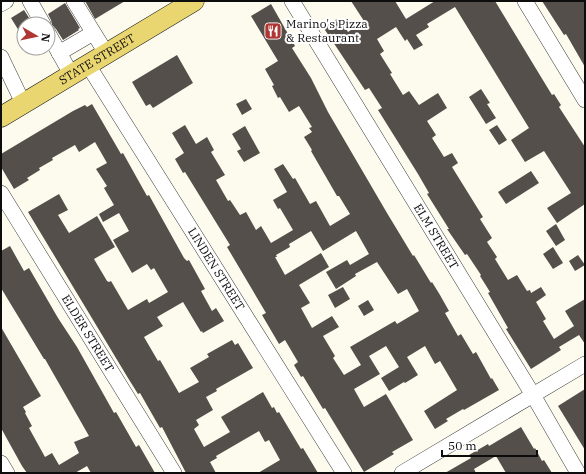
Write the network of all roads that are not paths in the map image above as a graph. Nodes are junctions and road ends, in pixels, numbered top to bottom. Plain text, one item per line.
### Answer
1 (6, 1) edge
2 (30, 1) edge
3 (74, 1) edge
4 (194, 1) edge
5 (292, 1) edge
6 (525, 1) edge
7 (1, 4) edge
8 (38, 16) edge
9 (93, 33) junction
10 (56, 48) edge
11 (59, 53) junction
12 (106, 54) junction
13 (1, 57) edge
14 (79, 69) junction
15 (585, 100) edge
16 (23, 103) junction
17 (1, 117) edge
18 (1, 193) edge
19 (585, 364) edge
20 (532, 395) junction
21 (1, 463) edge
22 (7, 473) edge
23 (174, 473) edge
24 (344, 473) edge
25 (402, 473) edge
26 (578, 473) edge

1 - 7 street
2 - 8 street
3 - 9 street
4 - 12 main road, STATE STREET
5 - 20 street, ELM STREET
6 - 15 street
9 - 11 street
9 - 12 street
10 - 11 street, LINDEN STREET
11 - 14 street, LINDEN STREET
12 - 14 main road, STATE STREET
13 - 16 street
14 - 16 main road, STATE STREET
14 - 24 street, LINDEN STREET
16 - 17 main road, STATE STREET
18 - 23 street, ELDER STREET
19 - 20 street
20 - 25 street
20 - 26 street, ELM STREET
21 - 22 street

